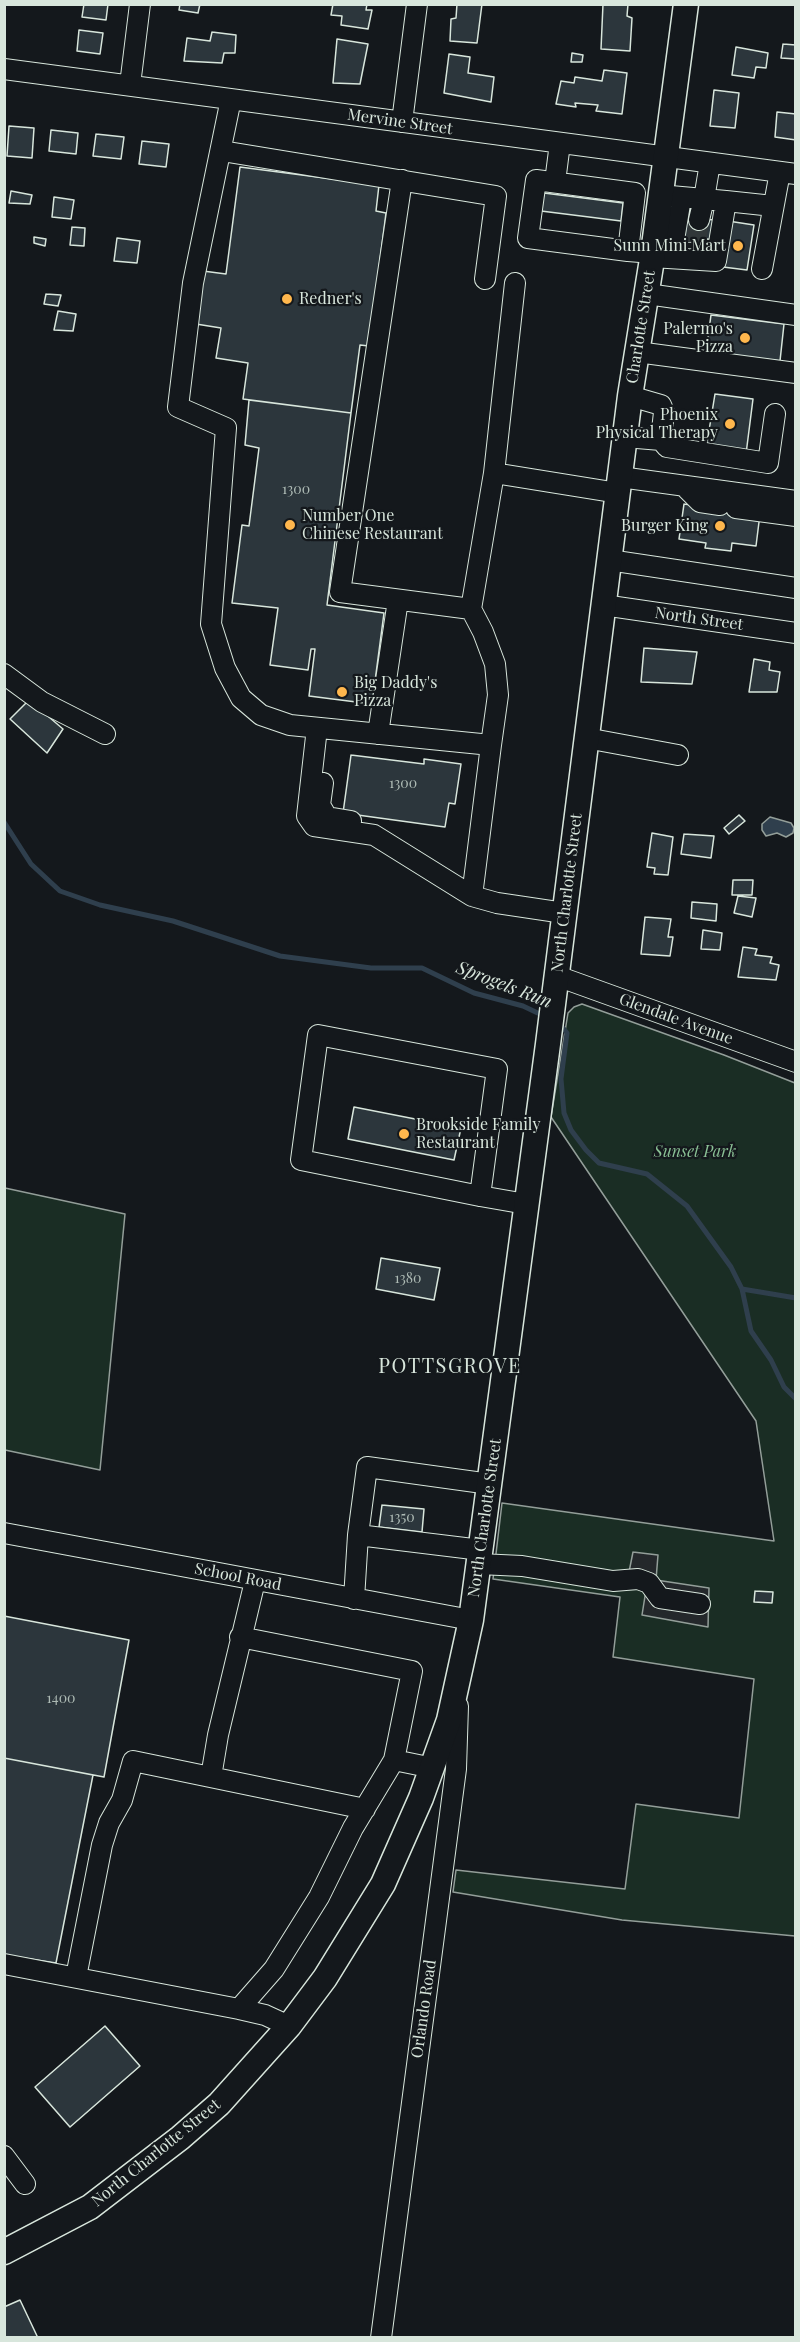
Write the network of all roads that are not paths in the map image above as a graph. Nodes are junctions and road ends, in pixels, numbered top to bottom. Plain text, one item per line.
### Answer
1 (140, 4) edge
2 (417, 4) edge
3 (686, 4) edge
4 (4, 69) edge
5 (130, 85) junction
6 (231, 99) junction
7 (402, 122) junction
8 (560, 143) junction
9 (222, 151) junction
10 (665, 156) junction
11 (710, 163) junction
12 (788, 173) edge
13 (402, 180) junction
14 (555, 183) junction
15 (670, 196) junction
16 (704, 199) junction
17 (726, 201) junction
18 (773, 206) junction
19 (699, 220) tunnel mouth
20 (628, 251) junction
21 (659, 256) junction
22 (762, 269) dead end
23 (485, 279) dead end
24 (515, 283) dead end
25 (647, 294) junction
26 (795, 315) edge
27 (637, 352) junction
28 (795, 373) edge
29 (630, 396) junction
30 (775, 414) dead end
31 (625, 437) junction
32 (661, 440) junction
33 (494, 473) junction
34 (619, 485) junction
35 (684, 486) junction
36 (795, 501) edge
37 (795, 516) edge
38 (609, 560) junction
39 (795, 588) edge
40 (398, 600) junction
41 (603, 606) junction
42 (471, 609) junction
43 (795, 633) edge
44 (4, 674) edge
45 (324, 729) junction
46 (105, 734) dead end
47 (378, 734) junction
48 (586, 738) junction
49 (491, 745) junction
50 (678, 755) dead end
51 (472, 896) junction
52 (564, 913) junction
53 (557, 976) junction
54 (795, 1062) edge
55 (480, 1196) junction
56 (526, 1204) junction
57 (490, 1484) junction
58 (4, 1533) edge
59 (358, 1535) junction
60 (480, 1557) junction
61 (255, 1581) junction
62 (354, 1599) junction
63 (700, 1604) dead end
64 (471, 1620) junction
65 (240, 1637) junction
66 (459, 1679) junction
67 (394, 1760) junction
68 (433, 1768) junction
69 (211, 1777) junction
70 (365, 1809) junction
71 (4, 1964) edge
72 (76, 1977) junction
73 (239, 2009) junction
74 (289, 2026) junction
75 (4, 2156) edge
76 (25, 2184) dead end
77 (4, 2252) edge
78 (381, 2337) edge

1 - 5 street
2 - 7 street
3 - 10 main road
4 - 5 street, Mervine Street
5 - 6 street, Mervine Street
6 - 7 street, Mervine Street
6 - 9 street
7 - 8 street, Mervine Street
8 - 10 street, Mervine Street
8 - 14 street
9 - 13 street
9 - 45 street
10 - 11 street, Mervine Street
10 - 15 main road, Charlotte Street
11 - 12 street, Mervine Street
11 - 16 street
12 - 18 street
13 - 23 street
13 - 40 street
14 - 20 street
14 - 20 street
15 - 16 street
15 - 21 main road, Charlotte Street
16 - 17 street
16 - 19 street
17 - 18 street
17 - 21 street
18 - 22 street
20 - 21 street
21 - 25 main road, Charlotte Street
24 - 33 street
25 - 26 street
25 - 27 main road, Charlotte Street
27 - 28 street
27 - 29 main road, Charlotte Street
29 - 31 main road, Charlotte Street
29 - 32 street
30 - 32 street
31 - 32 street
31 - 34 main road, Charlotte Street
33 - 34 street
33 - 42 street
34 - 35 street
34 - 38 main road, Charlotte Street
35 - 36 street
35 - 37 street
38 - 39 street
38 - 41 main road, Charlotte Street
40 - 42 street
40 - 47 street
41 - 43 street, North Street
41 - 48 main road, North Charlotte Street
42 - 49 street
44 - 46 street
45 - 47 street
45 - 51 street
47 - 49 street
48 - 50 street
48 - 52 main road, North Charlotte Street
49 - 51 street
51 - 52 street
52 - 53 main road, North Charlotte Street
53 - 54 street, Glendale Avenue
53 - 56 main road, North Charlotte Street
55 - 55 street
55 - 56 street
56 - 57 main road, North Charlotte Street
57 - 59 street
57 - 60 main road, North Charlotte Street
58 - 61 street, School Road
59 - 60 street
59 - 62 street
60 - 63 street
60 - 64 main road, North Charlotte Street
61 - 62 street, School Road
61 - 65 street
62 - 64 street, School Road
64 - 66 main road, North Charlotte Street
65 - 67 street
65 - 69 street
66 - 68 main road, North Charlotte Street
66 - 78 street, Orlando Road
67 - 68 street
67 - 70 street
68 - 74 main road, North Charlotte Street
69 - 70 street
69 - 72 street
70 - 73 street
71 - 72 street
72 - 73 street
73 - 74 street
74 - 77 main road, North Charlotte Street
75 - 76 street

